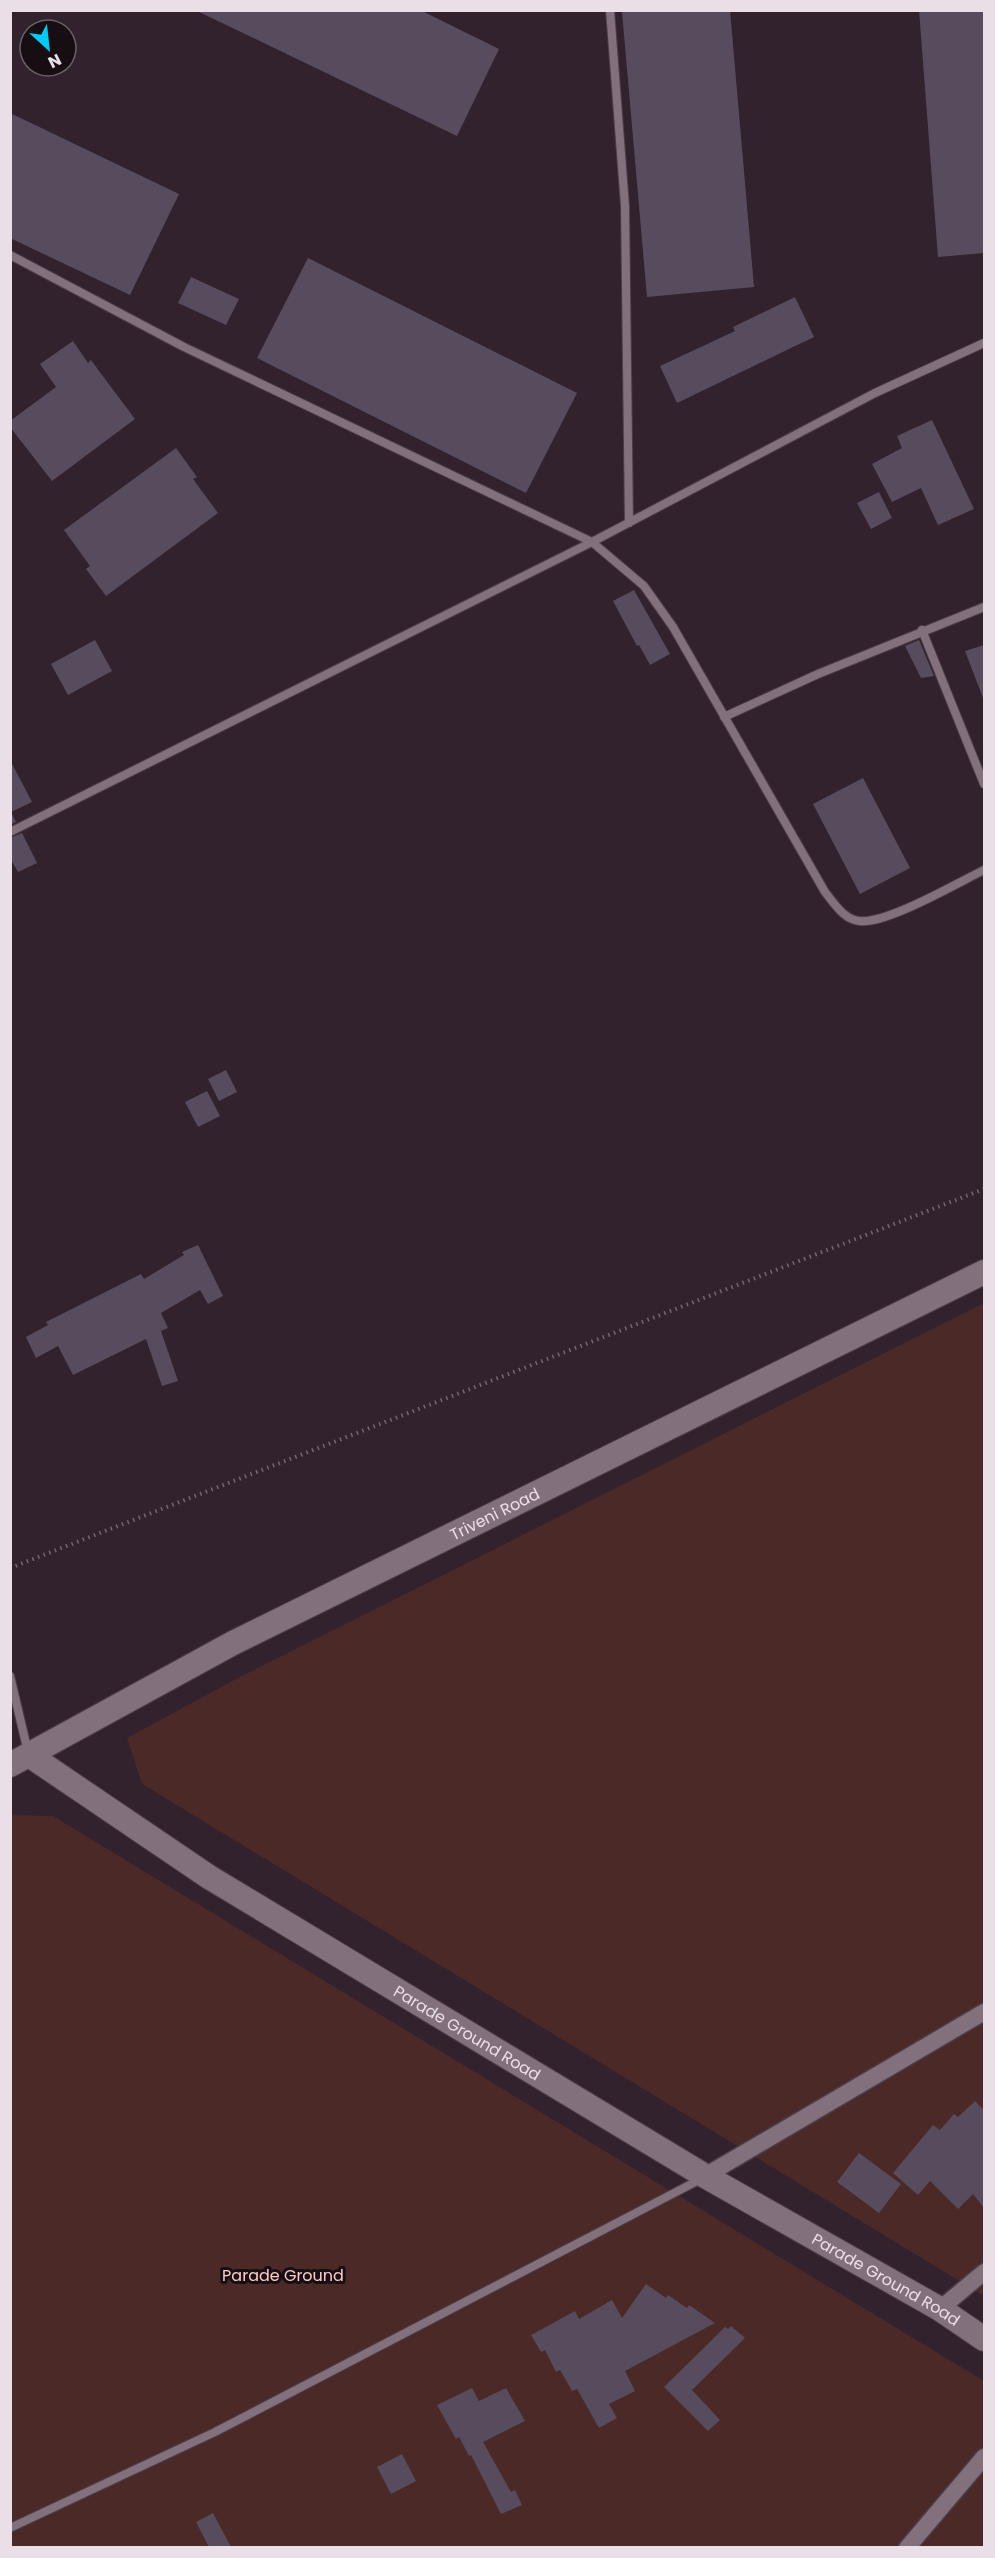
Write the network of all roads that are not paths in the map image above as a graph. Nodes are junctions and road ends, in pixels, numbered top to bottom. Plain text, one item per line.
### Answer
1 (610, 10) edge
2 (10, 255) edge
3 (984, 343) edge
4 (629, 523) junction
5 (592, 542) junction
6 (984, 607) edge
7 (922, 630) junction
8 (724, 717) junction
9 (984, 784) edge
10 (10, 832) edge
11 (984, 870) edge
12 (984, 1272) edge
13 (10, 1676) edge
14 (20, 1760) edge
15 (984, 2012) edge
16 (705, 2176) junction
17 (984, 2272) edge
18 (940, 2309) junction
19 (984, 2339) edge
20 (984, 2457) edge
21 (10, 2528) edge
22 (907, 2547) edge

1 - 4 lane
2 - 5 lane
3 - 4 lane
4 - 5 lane
5 - 8 lane
5 - 10 lane
6 - 7 lane
7 - 8 lane
7 - 9 lane
8 - 11 lane
12 - 14 street, Triveni Road
13 - 14 lane
14 - 16 street, Parade Ground Road
15 - 16 street
16 - 18 street, Parade Ground Road
16 - 21 lane
17 - 18 street
18 - 19 street, Parade Ground Road
20 - 22 street

